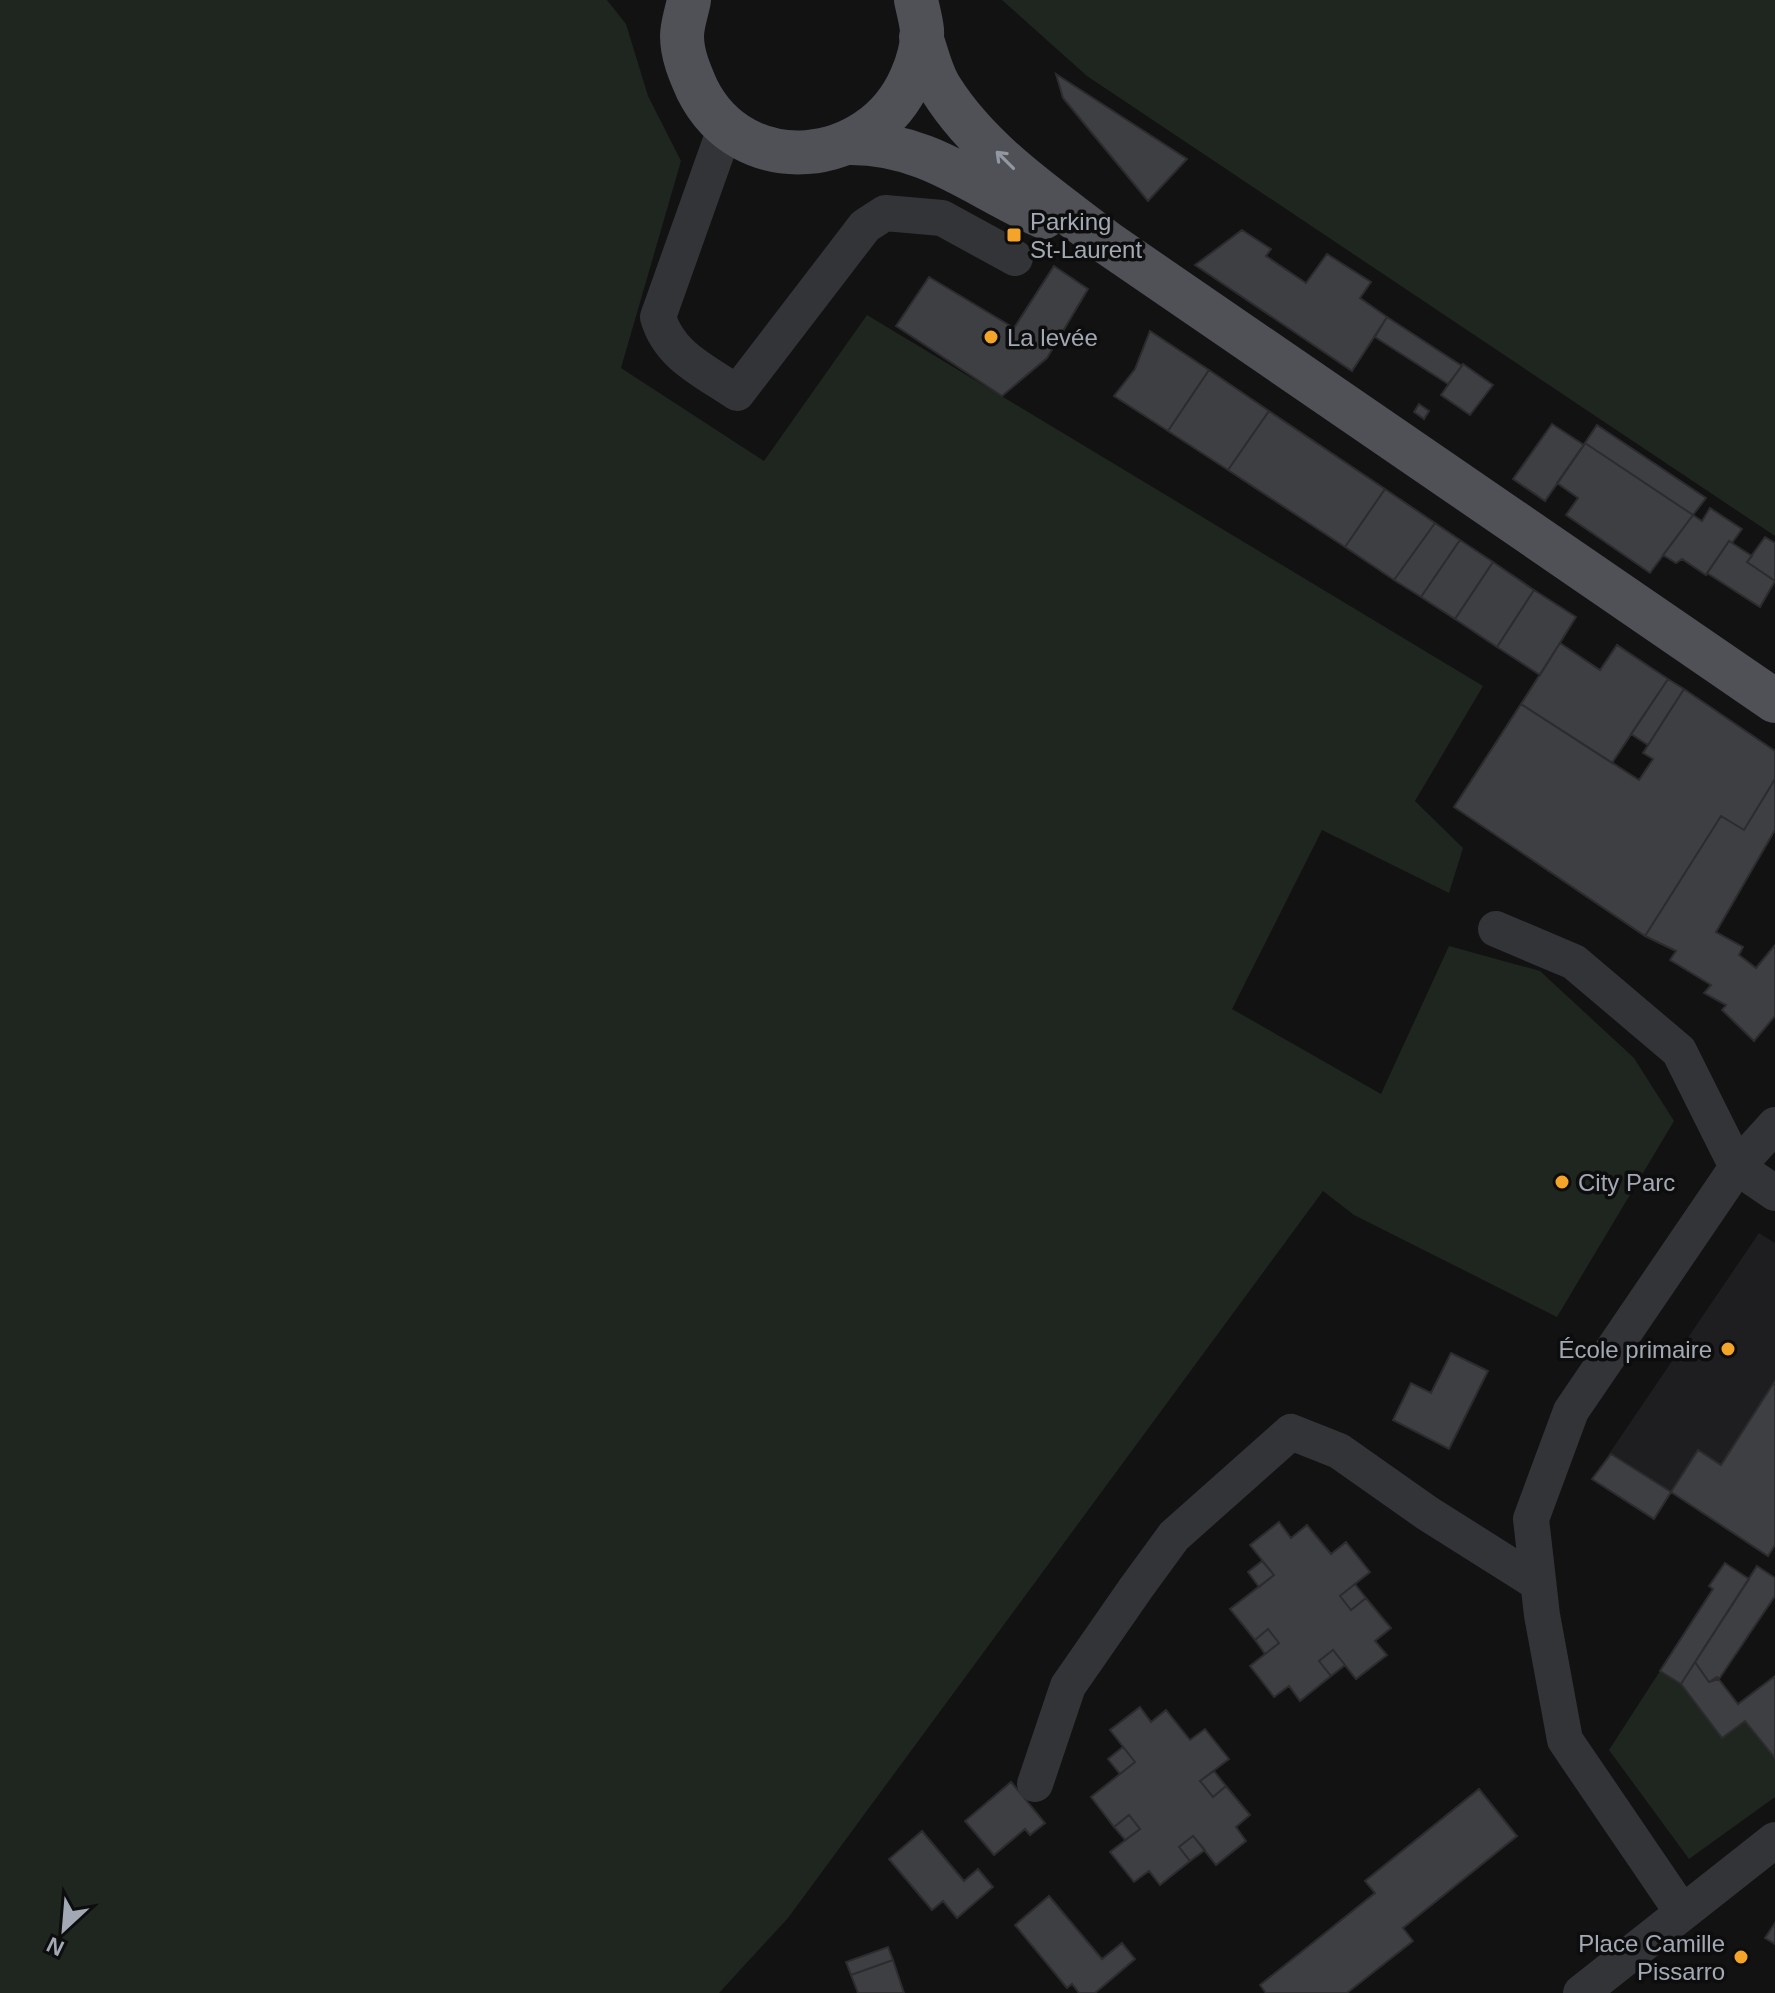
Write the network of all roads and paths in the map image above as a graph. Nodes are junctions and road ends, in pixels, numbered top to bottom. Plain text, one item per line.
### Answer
1 (678, 12) edge
2 (919, 18) edge
3 (726, 126) junction
4 (851, 143) junction
5 (1109, 244) junction
6 (1015, 258) dead end
7 (1775, 701) edge
8 (1496, 929) dead end
9 (1775, 1125) edge
10 (1737, 1167) junction
11 (1775, 1193) edge
12 (1538, 1583) junction
13 (1035, 1784) dead end
14 (1775, 1840) edge
15 (1682, 1912) junction
16 (1581, 1993) edge

1 - 3 main road
2 - 4 main road
5 -> 2 main road
3 - 4 main road
3 - 6 street
4 - 5 main road
5 - 7 main road
8 - 10 street
9 - 10 street
10 - 11 street
10 - 12 street
12 - 13 street
12 - 15 street
14 - 15 street
15 - 16 street

